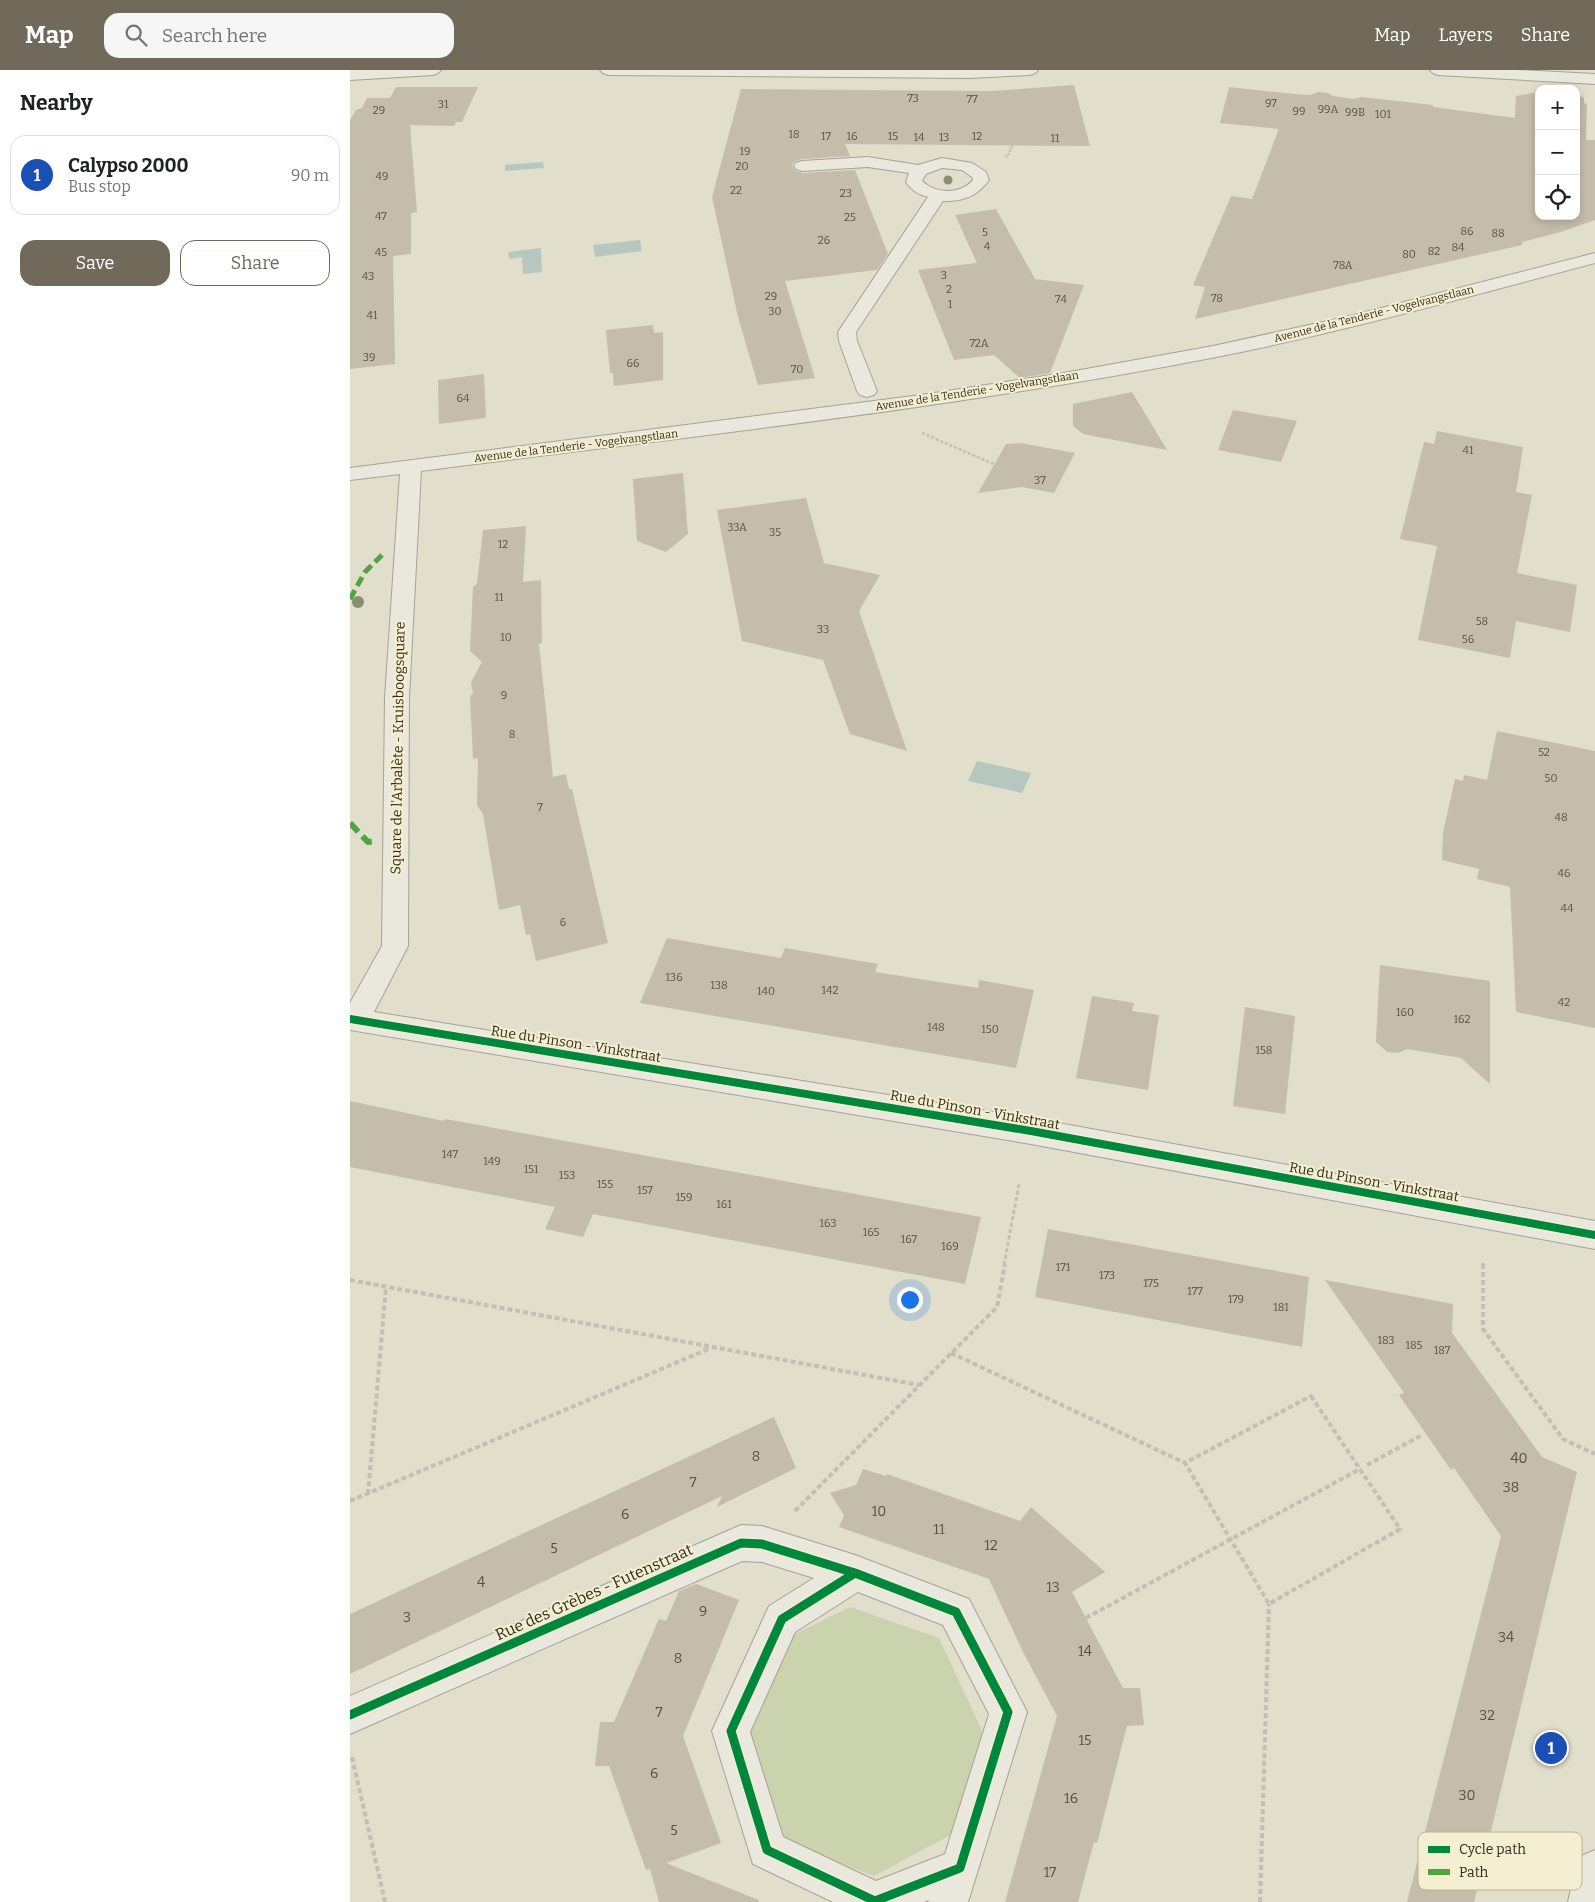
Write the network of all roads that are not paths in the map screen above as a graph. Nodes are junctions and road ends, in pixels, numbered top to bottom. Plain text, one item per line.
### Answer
1 (433, 70) edge
2 (608, 70) edge
3 (1030, 70) edge
4 (1438, 70) edge
5 (350, 75) edge
6 (1595, 80) edge
7 (802, 166) dead end
8 (920, 170) junction
9 (938, 195) junction
10 (1595, 258) edge
11 (867, 391) dead end
12 (411, 467) junction
13 (350, 474) edge
14 (352, 1019) edge
15 (1595, 1235) edge
16 (855, 1572) junction
17 (350, 1715) edge
18 (1595, 1870) edge
19 (954, 1885) edge
20 (1588, 1902) edge

1 - 5 street
2 - 3 street
4 - 6 street
7 - 8 street
8 - 9 street
8 - 9 street
9 - 11 street
10 - 12 street, Avenue de la Tenderie - Vogelvangstlaan
12 - 13 street, Avenue de la Tenderie - Vogelvangstlaan
12 - 14 street, Square de l'Arbalète - Kruisboogsquare
14 - 15 street, Rue du Pinson - Vinkstraat
16 - 17 street, Rue des Grèbes - Futenstraat
16 - 19 street, Rue des Grèbes - Futenstraat
16 - 19 street
18 - 20 street

